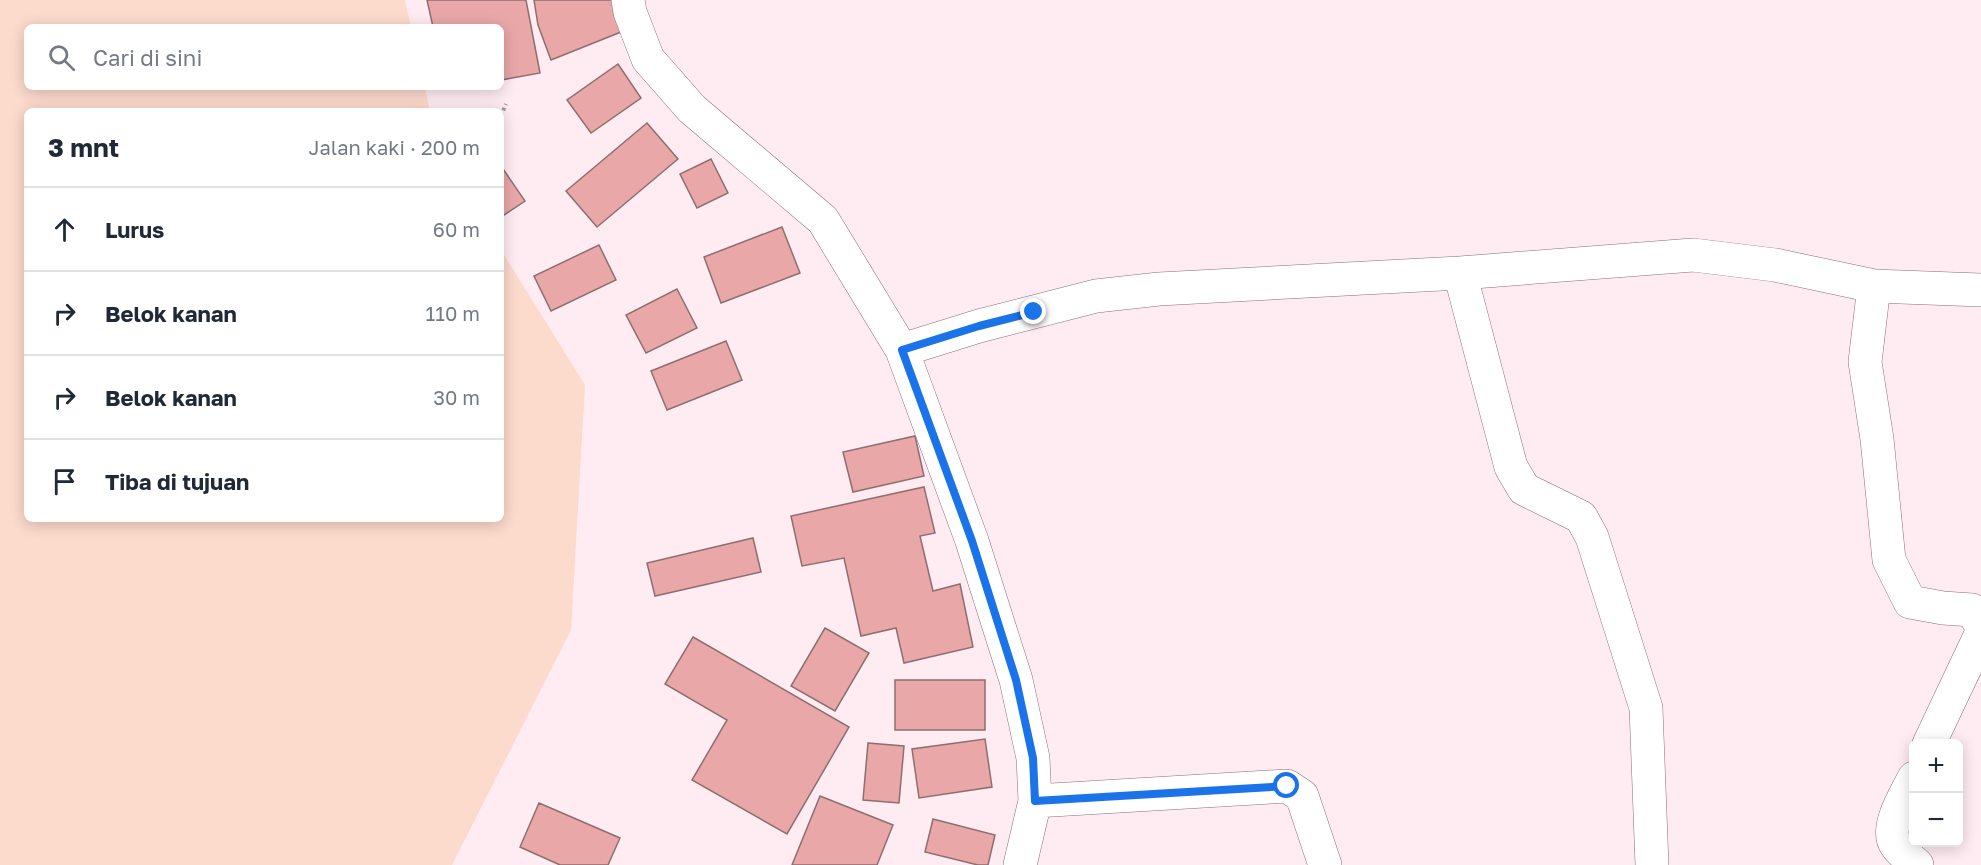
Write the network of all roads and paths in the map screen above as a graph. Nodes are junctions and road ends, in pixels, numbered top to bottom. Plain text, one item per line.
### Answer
1 (628, 0) edge
2 (506, 104) dead end
3 (504, 109) edge
4 (1460, 273) junction
5 (1874, 286) junction
6 (1981, 290) edge
7 (902, 350) junction
8 (1981, 625) edge
9 (1981, 634) edge
10 (1931, 739) edge
11 (1909, 788) edge
12 (1035, 801) junction
13 (1020, 865) edge
14 (1325, 865) edge
15 (1652, 865) edge
16 (1917, 865) edge

1 - 7 street
2 - 3 path
4 - 5 street
4 - 7 street
4 - 15 street
5 - 6 street
5 - 8 street
7 - 12 street
9 - 10 street
11 - 16 street
12 - 13 street
12 - 14 street

